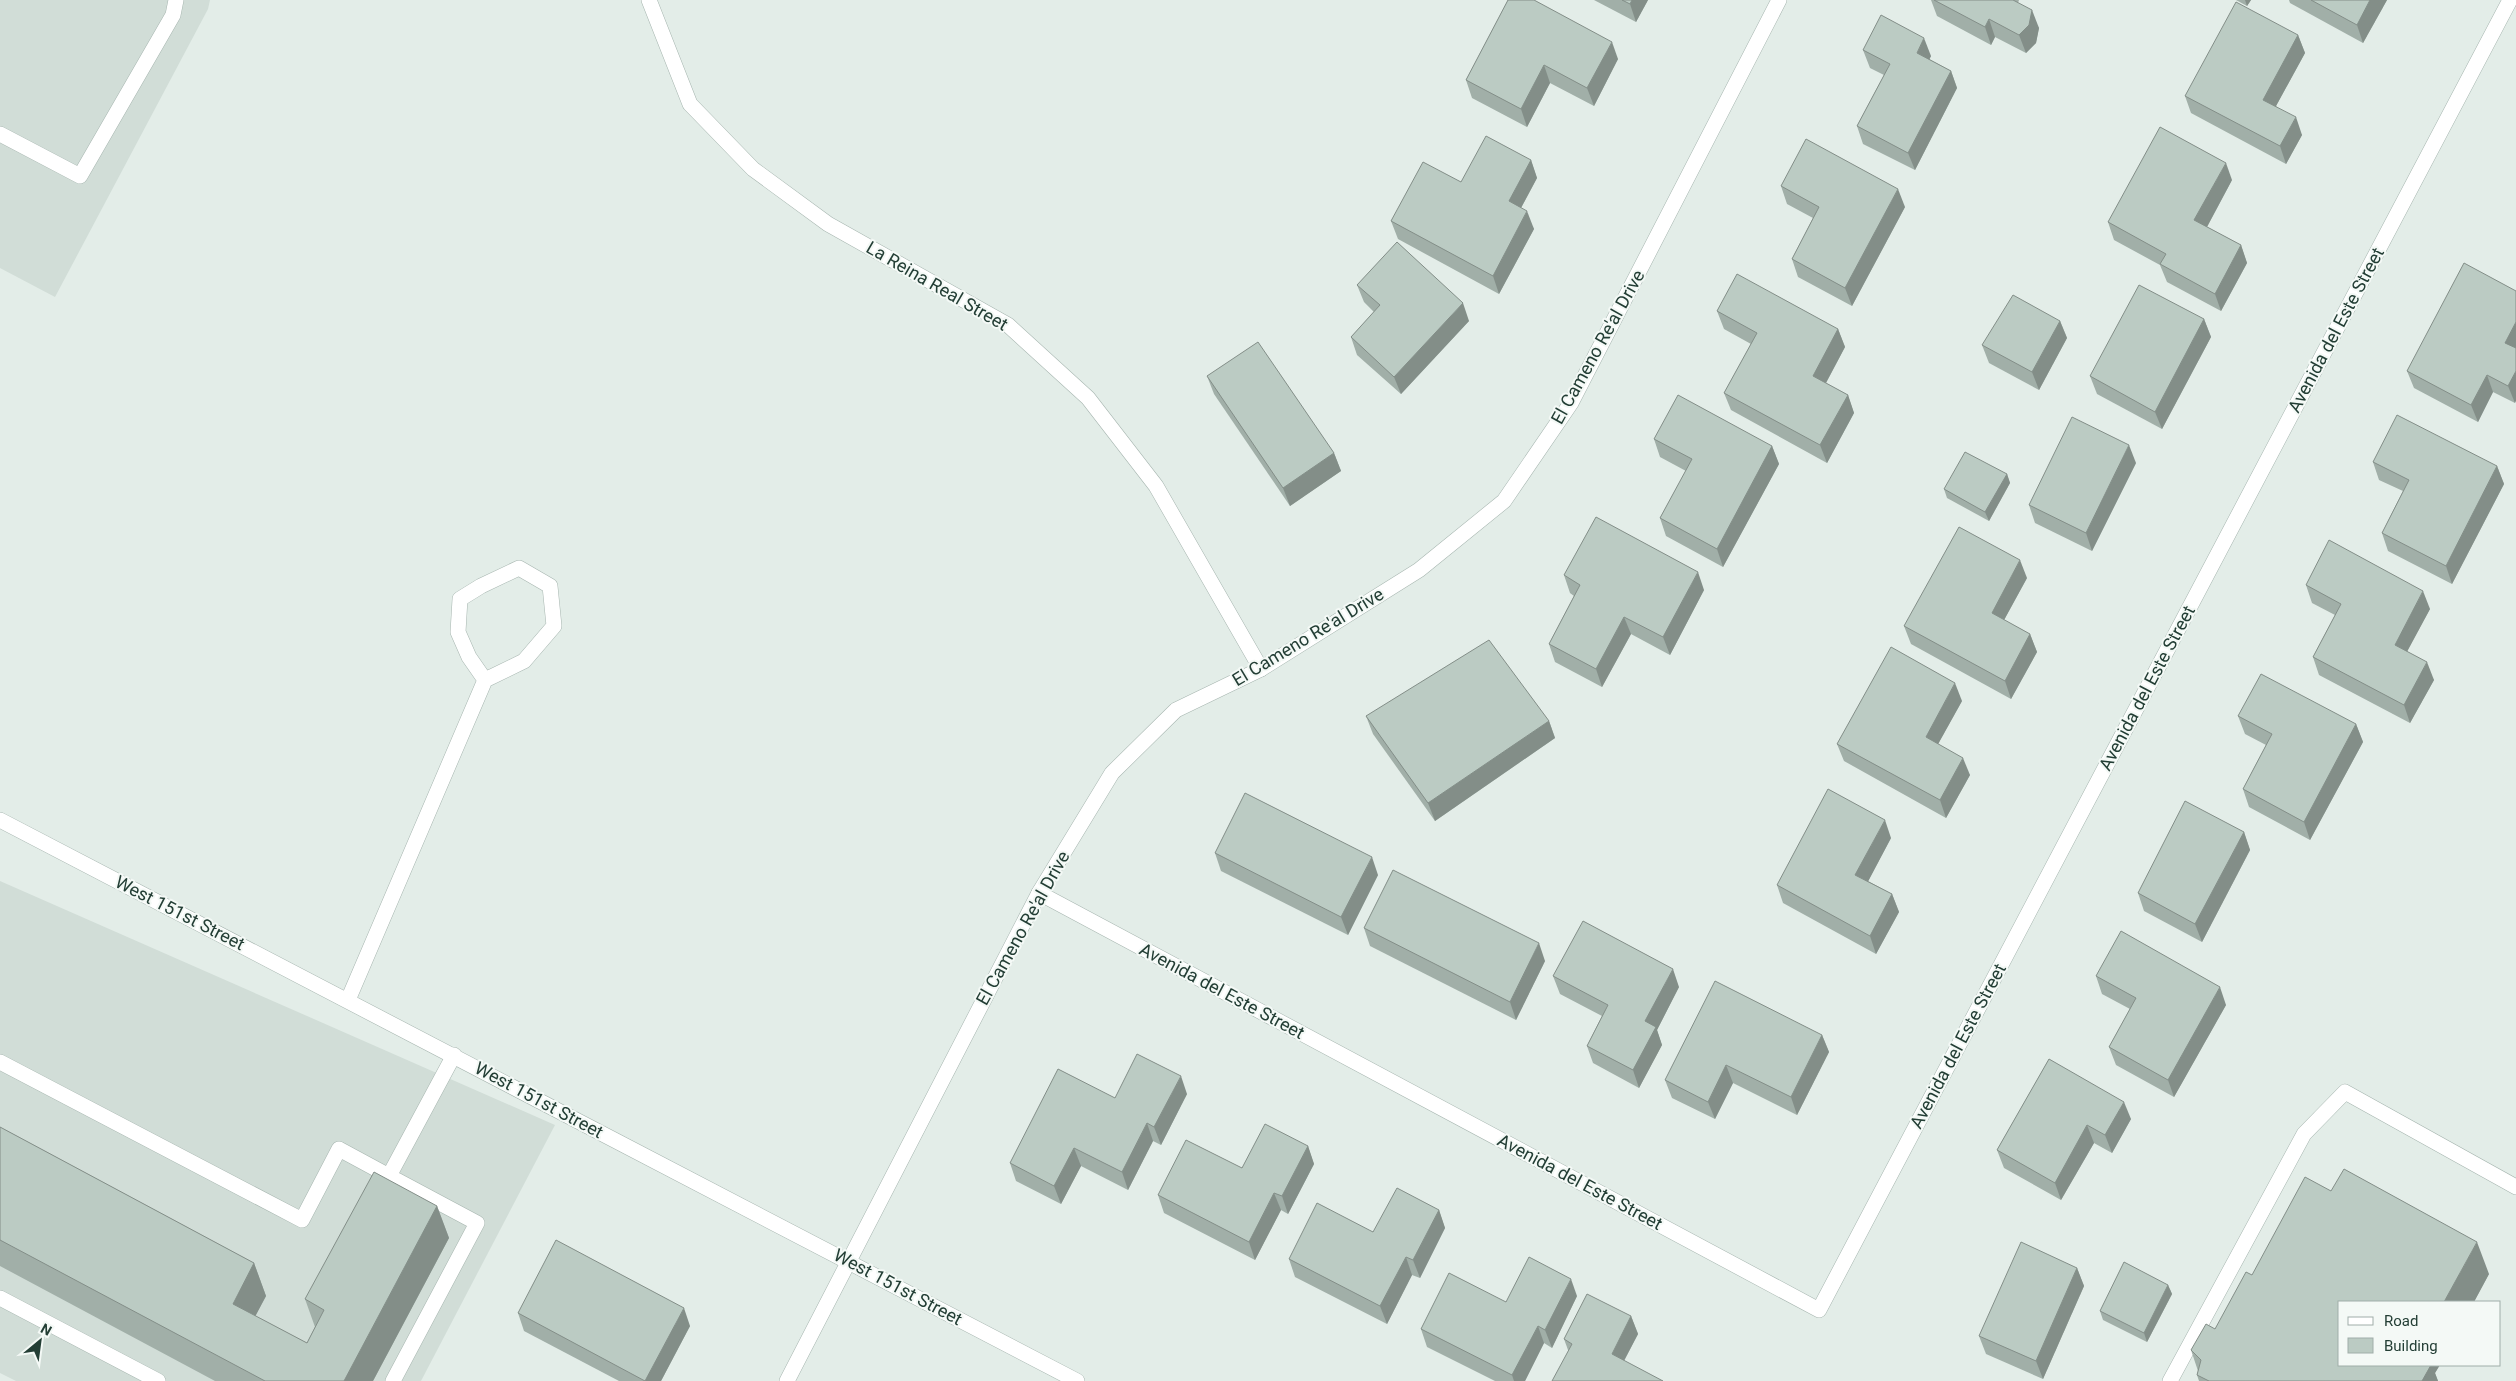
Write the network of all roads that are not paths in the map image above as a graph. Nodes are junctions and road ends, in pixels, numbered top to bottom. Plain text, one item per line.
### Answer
1 (176, 0) edge
2 (650, 0) edge
3 (1779, 0) edge
4 (2510, 0) edge
5 (0, 134) edge
6 (1261, 670) junction
7 (485, 680) junction
8 (0, 820) edge
9 (1039, 893) junction
10 (348, 1000) junction
11 (454, 1055) junction
12 (0, 1062) edge
13 (390, 1176) junction
14 (2516, 1187) edge
15 (848, 1261) junction
16 (0, 1298) edge
17 (158, 1381) edge
18 (394, 1381) edge
19 (787, 1381) edge
20 (1077, 1381) edge
21 (2170, 1381) edge

1 - 5 street
2 - 6 street, La Reina Real Street
3 - 6 street, El Cameno Re'al Drive
4 - 9 street, Avenida del Este Street
6 - 9 street, El Cameno Re'al Drive
7 - 7 street
7 - 10 street
8 - 10 street, West 151st Street
9 - 15 street, El Cameno Re'al Drive
10 - 11 street, West 151st Street
11 - 13 street
11 - 15 street, West 151st Street
12 - 13 street
13 - 18 street
14 - 21 street
15 - 19 street, El Cameno Re'al Drive
15 - 20 street, West 151st Street
16 - 17 street

